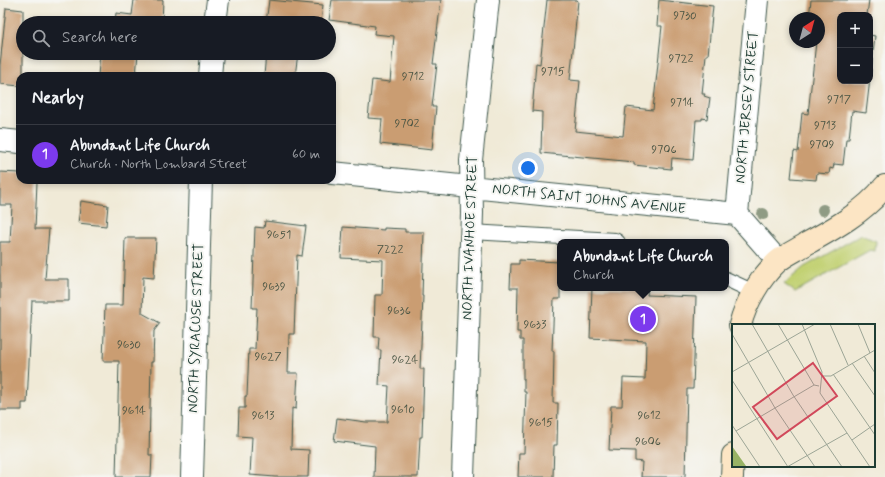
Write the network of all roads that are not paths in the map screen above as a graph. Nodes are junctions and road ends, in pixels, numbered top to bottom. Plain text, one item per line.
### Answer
1 (218, 0) edge
2 (488, 0) edge
3 (757, 0) edge
4 (216, 16) edge
5 (211, 60) edge
6 (210, 72) edge
7 (0, 140) edge
8 (16, 142) edge
9 (336, 173) edge
10 (201, 184) edge
11 (471, 188) junction
12 (884, 190) edge
13 (737, 214) junction
14 (471, 232) junction
15 (597, 239) edge
16 (778, 261) junction
17 (729, 280) edge
18 (754, 292) junction
19 (740, 324) edge
20 (732, 467) edge
21 (192, 477) edge
22 (463, 477) edge
23 (732, 477) edge

1 - 4 street
2 - 11 street, NORTH IVANHOE STREET
3 - 13 street, NORTH JERSEY STREET
5 - 6 street
7 - 8 street
9 - 11 street, NORTH SAINT JOHNS AVENUE
10 - 21 street, NORTH SYRACUSE STREET
11 - 13 street, NORTH SAINT JOHNS AVENUE
11 - 14 street, NORTH IVANHOE STREET
12 - 16 main road
13 - 16 street
14 - 15 lane
14 - 22 street, NORTH IVANHOE STREET
16 - 18 main road
17 - 18 lane
18 - 19 main road
20 - 23 main road

